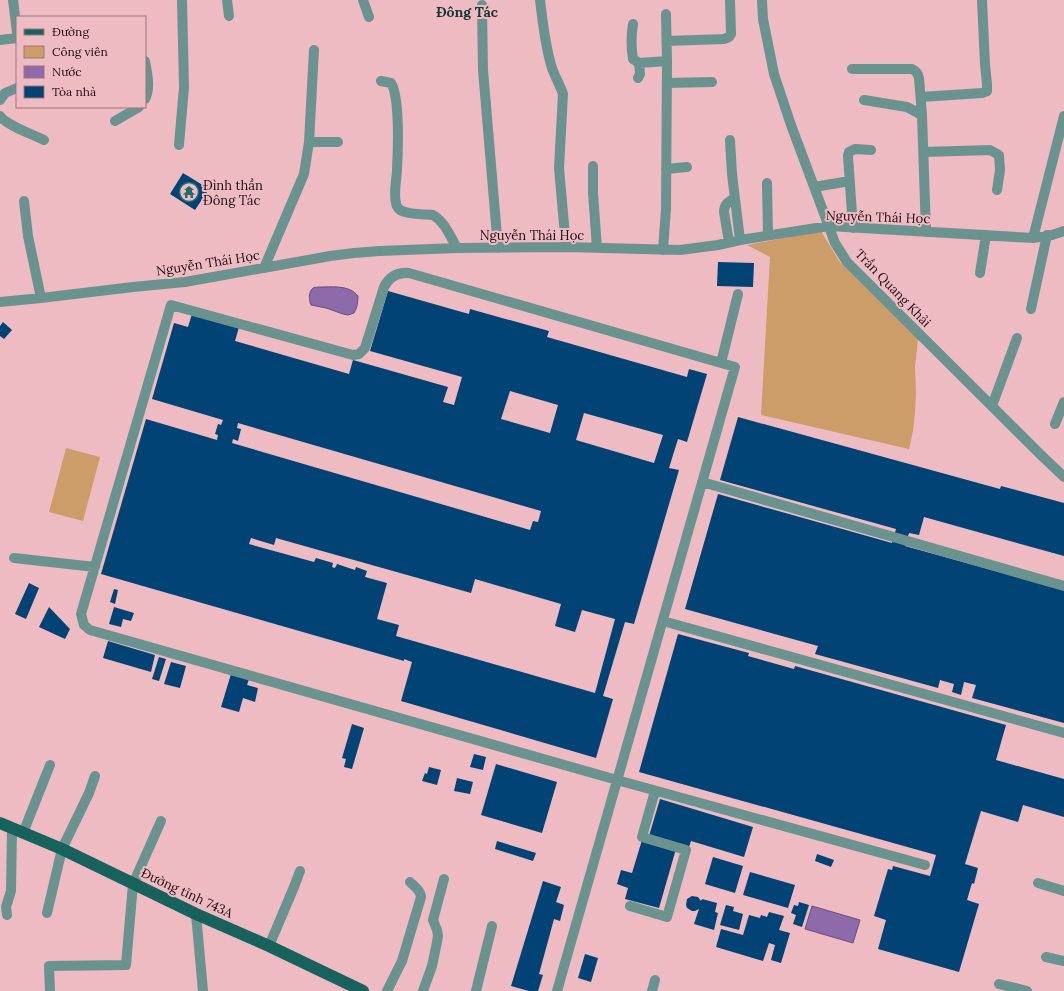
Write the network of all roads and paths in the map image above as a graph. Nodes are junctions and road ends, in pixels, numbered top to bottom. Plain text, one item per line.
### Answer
1 (13, 0) edge
2 (182, 0) edge
3 (227, 0) edge
4 (363, 0) edge
5 (540, 0) edge
6 (730, 0) edge
7 (762, 0) edge
8 (982, 0) edge
9 (482, 5) dead end
10 (666, 14) dead end
11 (229, 16) dead end
12 (370, 17) dead end
13 (16, 24) edge
14 (633, 24) dead end
15 (16, 38) edge
16 (0, 40) edge
17 (667, 41) junction
18 (314, 50) dead end
19 (667, 61) junction
20 (639, 63) junction
21 (146, 68) edge
22 (852, 69) dead end
23 (638, 78) dead end
24 (381, 81) dead end
25 (712, 82) dead end
26 (667, 83) junction
27 (16, 88) edge
28 (921, 97) junction
29 (146, 98) edge
30 (0, 100) edge
31 (864, 100) dead end
32 (137, 108) edge
33 (922, 115) junction
34 (0, 116) edge
35 (1064, 116) edge
36 (115, 121) dead end
37 (44, 140) dead end
38 (730, 140) dead end
39 (309, 142) junction
40 (338, 142) dead end
41 (179, 145) dead end
42 (870, 150) dead end
43 (924, 152) junction
44 (593, 166) dead end
45 (687, 167) dead end
46 (666, 169) junction
47 (850, 181) junction
48 (767, 183) dead end
49 (814, 188) junction
50 (997, 190) dead end
51 (735, 198) junction
52 (24, 201) dead end
53 (830, 226) junction
54 (853, 228) junction
55 (1064, 231) edge
56 (926, 232) junction
57 (986, 235) junction
58 (768, 236) junction
59 (1047, 236) junction
60 (1032, 238) junction
61 (740, 240) junction
62 (729, 242) junction
63 (566, 247) junction
64 (457, 248) junction
65 (498, 248) junction
66 (598, 248) junction
67 (663, 250) junction
68 (264, 268) junction
69 (980, 273) dead end
70 (738, 294) dead end
71 (41, 298) junction
72 (0, 302) edge
73 (1031, 309) dead end
74 (1017, 338) dead end
75 (721, 363) junction
76 (1064, 402) edge
77 (992, 406) junction
78 (1055, 424) dead end
79 (1064, 476) edge
80 (702, 482) junction
81 (14, 558) dead end
82 (95, 567) junction
83 (1064, 586) edge
84 (662, 621) junction
85 (1064, 733) edge
86 (50, 764) dead end
87 (95, 776) dead end
88 (617, 780) junction
89 (655, 790) junction
90 (161, 821) dead end
91 (0, 823) edge
92 (18, 831) junction
93 (62, 849) junction
94 (925, 865) dead end
95 (300, 870) dead end
96 (444, 879) dead end
97 (410, 882) dead end
98 (1038, 883) dead end
99 (133, 884) junction
100 (1064, 891) edge
101 (630, 906) dead end
102 (47, 913) dead end
103 (196, 914) junction
104 (7, 915) dead end
105 (492, 926) dead end
106 (269, 946) junction
107 (1046, 957) dead end
108 (1064, 961) edge
109 (654, 980) dead end
110 (999, 984) dead end
111 (347, 988) edge
112 (50, 991) edge
113 (203, 991) edge
114 (362, 991) edge
115 (387, 991) edge
116 (423, 991) edge
117 (476, 991) edge
118 (557, 991) edge
119 (652, 991) edge
120 (1027, 991) edge

1 - 13 street
2 - 41 street
3 - 11 street
4 - 12 street
5 - 63 street
6 - 17 street
7 - 49 street, Trần Quang Khải
8 - 28 street
9 - 65 street
10 - 17 street
14 - 20 street
15 - 16 street
17 - 19 street
18 - 39 street
19 - 20 street
19 - 26 street
20 - 23 street
21 - 29 street
22 - 28 street
24 - 64 street
25 - 26 street
26 - 46 street
27 - 30 street
28 - 33 street
31 - 33 street
32 - 36 street
33 - 43 street
34 - 37 street
35 - 60 street
38 - 51 street
39 - 40 street
39 - 68 street
42 - 47 street
43 - 50 street
43 - 56 street
44 - 66 street
45 - 46 street
46 - 67 street
47 - 49 street
47 - 54 street
48 - 58 street
49 - 53 street, Trần Quang Khải
51 - 61 street
51 - 62 street
52 - 71 street
53 - 54 street, Nguyễn Thái Học
53 - 58 street, Nguyễn Thái Học
53 - 77 street, Trần Quang Khải
54 - 56 street, Nguyễn Thái Học
55 - 59 street, Nguyễn Thái Học
56 - 57 street, Nguyễn Thái Học
57 - 60 street, Nguyễn Thái Học
57 - 69 street
58 - 61 street, Nguyễn Thái Học
59 - 60 street, Nguyễn Thái Học
59 - 73 street
61 - 62 street, Nguyễn Thái Học
62 - 67 street, Nguyễn Thái Học
63 - 65 street, Nguyễn Thái Học
63 - 66 street, Nguyễn Thái Học
64 - 65 street, Nguyễn Thái Học
64 - 68 street, Nguyễn Thái Học
66 - 67 street, Nguyễn Thái Học
68 - 71 street, Nguyễn Thái Học
70 - 75 street
71 - 72 street, Nguyễn Thái Học
74 - 77 street
75 - 80 street
75 - 82 street
76 - 78 street
77 - 79 street, Trần Quang Khải
80 - 83 street
80 - 84 street
81 - 82 street
82 - 88 street
84 - 85 street
84 - 88 street
86 - 92 street
87 - 93 street
88 - 89 street
88 - 118 street
89 - 94 street
89 - 101 street
90 - 99 street
91 - 92 main road, Đường tỉnh 743A
92 - 93 main road, Đường tỉnh 743A
92 - 104 street
93 - 99 main road, Đường tỉnh 743A
93 - 102 street
95 - 106 street
96 - 116 street
97 - 115 street
98 - 100 street
99 - 103 main road, Đường tỉnh 743A
99 - 112 street
103 - 106 main road, Đường tỉnh 743A
103 - 113 street
105 - 117 street
106 - 111 main road, Đường tỉnh 743A
107 - 108 street
109 - 119 street
110 - 120 street
111 - 114 main road, Đường tỉnh 743A

